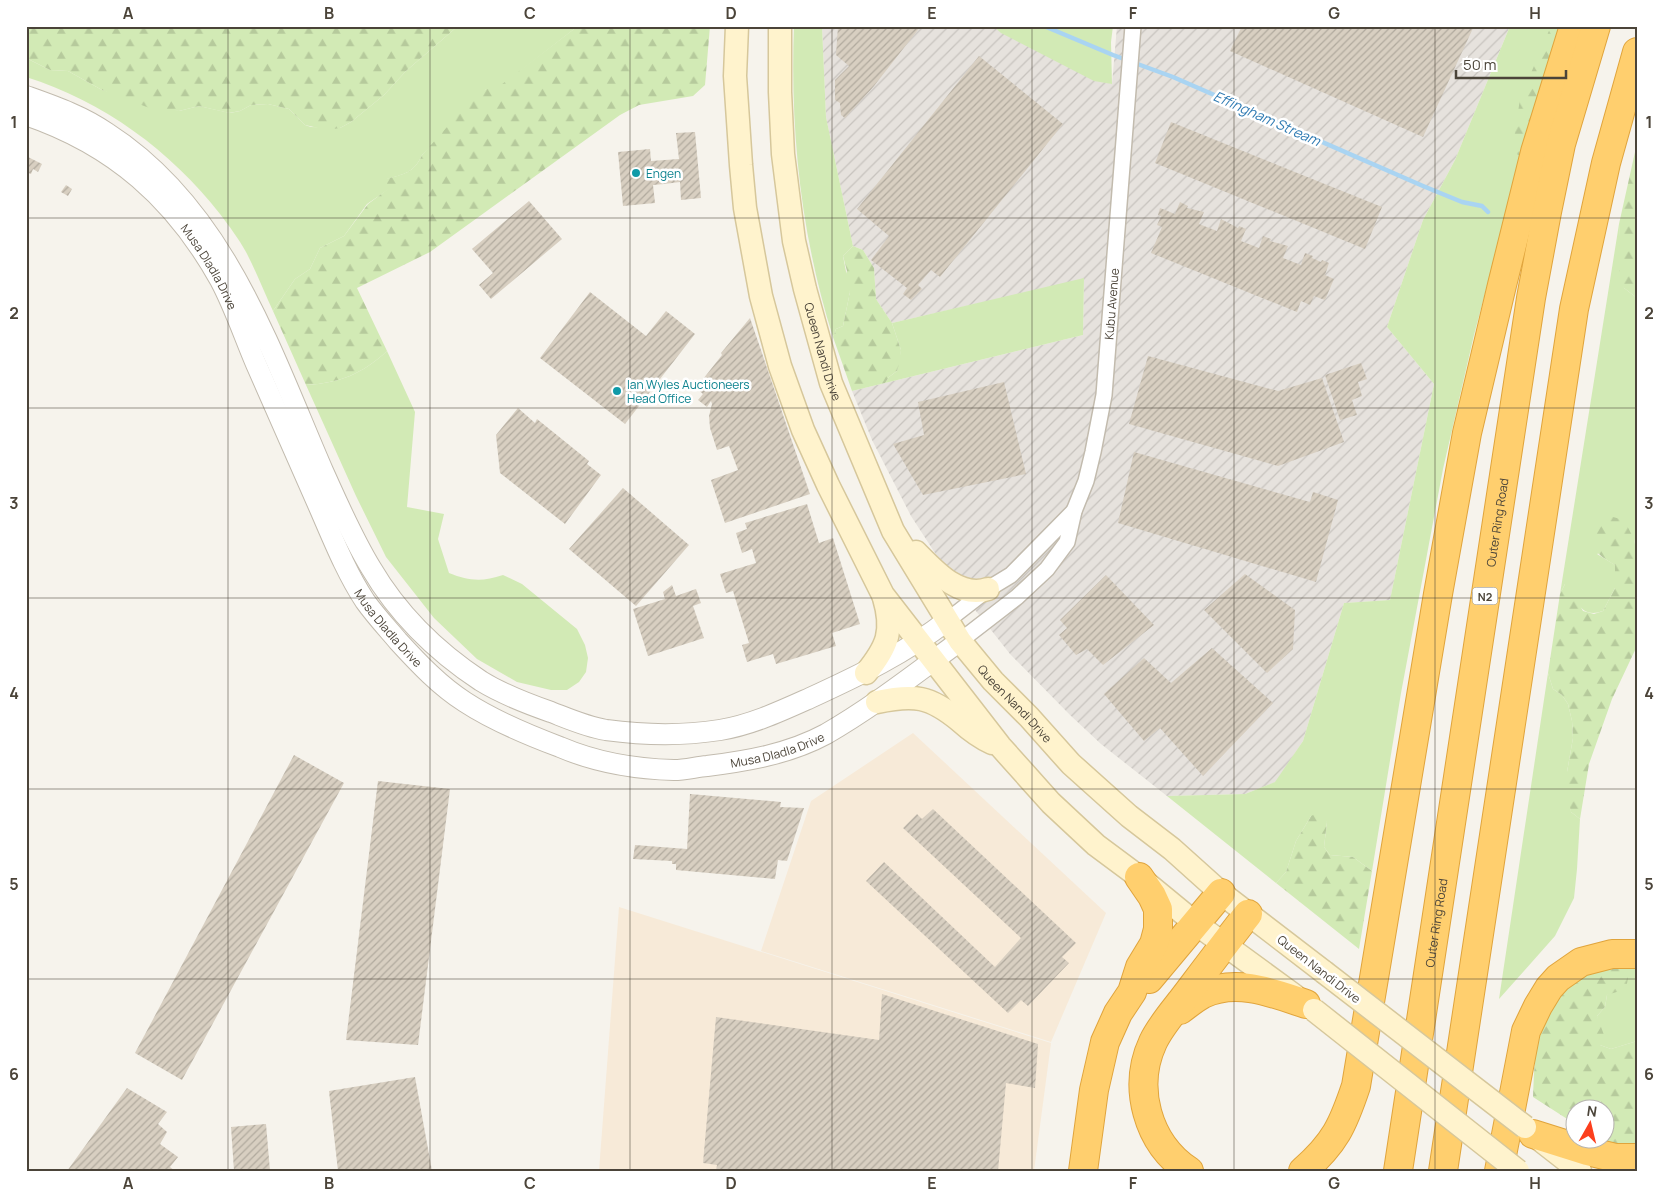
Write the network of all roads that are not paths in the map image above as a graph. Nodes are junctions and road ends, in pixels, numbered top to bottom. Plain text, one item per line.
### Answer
1 (736, 26) edge
2 (780, 26) edge
3 (1574, 26) edge
4 (1596, 26) edge
5 (1133, 33) edge
6 (1637, 52) edge
7 (26, 96) edge
8 (26, 115) edge
9 (1074, 512) junction
10 (893, 531) junction
11 (988, 589) junction
12 (884, 595) junction
13 (948, 620) junction
14 (960, 641) junction
15 (920, 642) junction
16 (934, 660) junction
17 (866, 673) junction
18 (877, 702) junction
19 (1000, 746) junction
20 (1139, 877) junction
21 (1221, 893) junction
22 (1248, 914) junction
23 (1195, 923) junction
24 (1224, 944) junction
25 (1637, 954) edge
26 (1132, 992) junction
27 (1310, 1007) junction
28 (1169, 1018) junction
29 (1529, 1131) junction
30 (1637, 1158) edge
31 (1083, 1171) edge
32 (1189, 1171) edge
33 (1303, 1171) edge
34 (1398, 1171) edge
35 (1443, 1171) edge
36 (1500, 1171) edge
37 (1518, 1171) edge
38 (1580, 1171) edge

1 - 12 main road
2 - 10 main road, Queen Nandi Drive
3 - 33 highway
4 - 34 highway, Outer Ring Road / N2
5 - 9 street, Kubu Avenue
6 - 35 highway
7 - 17 street, Musa Dladla Drive
8 - 18 street, Musa Dladla Drive
9 - 11 street, Kubu Avenue
9 - 14 street, Kubu Avenue
10 - 11 main road
10 - 13 main road, Queen Nandi Drive
11 - 13 street, Kubu Avenue
12 - 15 main road
12 - 17 main road
13 - 14 main road, Queen Nandi Drive
13 - 15 street, Musa Dladla Drive
14 - 16 street, Musa Dladla Drive
14 - 21 main road, Queen Nandi Drive
15 - 16 main road
15 - 17 street, Musa Dladla Drive
16 - 18 street, Musa Dladla Drive
16 - 19 main road
18 - 19 main road
19 - 20 main road
20 - 23 main road
20 - 26 highway
21 - 22 main road, Queen Nandi Drive
21 - 23 highway
22 - 24 highway
22 - 29 main road, Queen Nandi Drive, bridge
23 - 24 main road
23 - 26 highway
24 - 27 main road
24 - 28 highway
25 - 36 highway
26 - 31 highway
27 - 28 highway
27 - 37 main road, bridge
28 - 32 highway
29 - 30 highway
29 - 38 main road, Queen Nandi Drive

